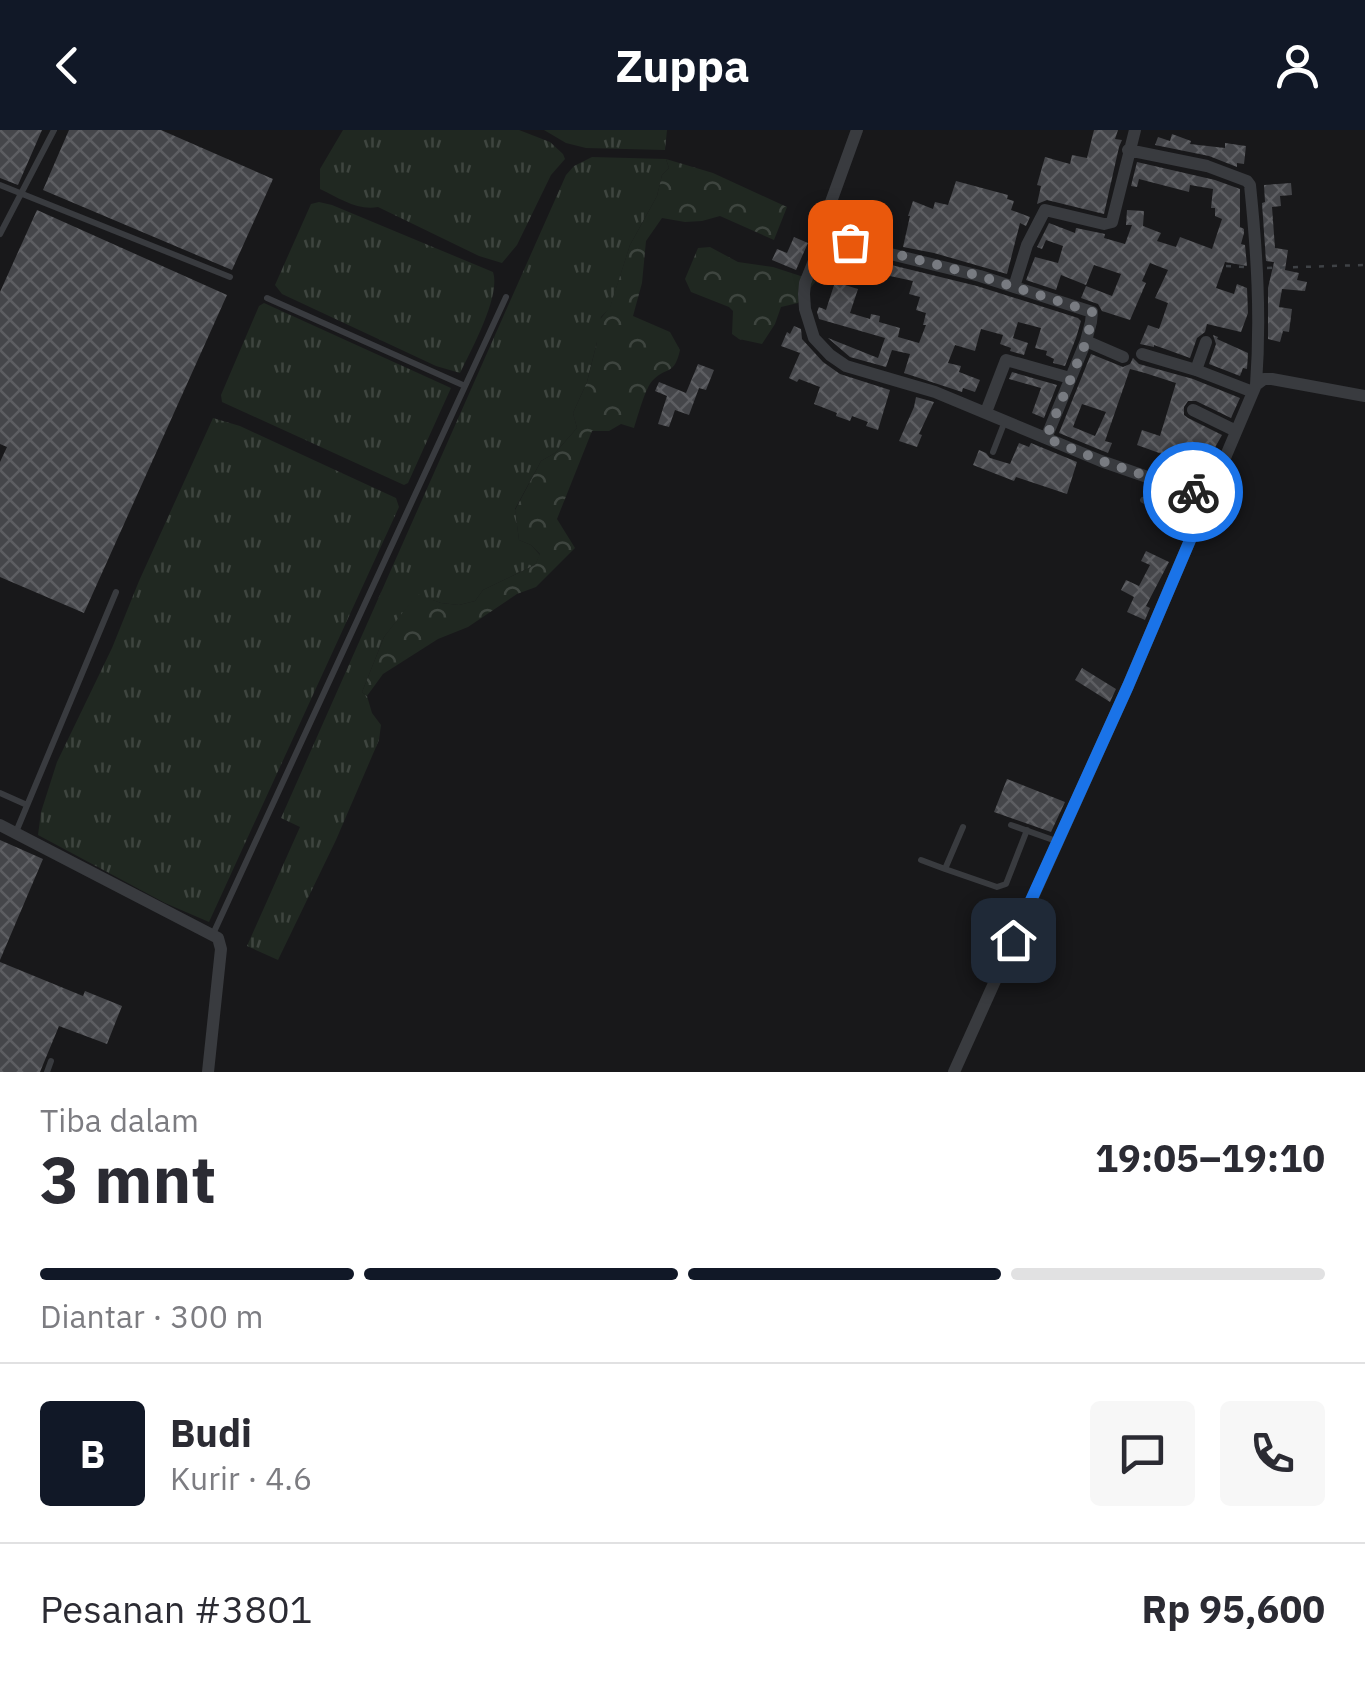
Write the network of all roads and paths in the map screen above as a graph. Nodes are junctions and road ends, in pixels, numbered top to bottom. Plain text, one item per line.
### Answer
1 (54, 130) edge
2 (857, 130) edge
3 (1134, 130) edge
4 (1128, 150) junction
5 (0, 185) edge
6 (19, 194) junction
7 (0, 234) edge
8 (825, 234) junction
9 (1226, 266) dead end
10 (1365, 266) edge
11 (1258, 268) junction
12 (230, 277) dead end
13 (1014, 287) junction
14 (506, 297) dead end
15 (267, 298) dead end
16 (1086, 342) junction
17 (1206, 342) dead end
18 (1142, 354) dead end
19 (1123, 357) dead end
20 (1196, 370) junction
21 (1070, 378) junction
22 (465, 386) junction
23 (1254, 388) junction
24 (1365, 396) edge
25 (1193, 410) dead end
26 (986, 412) junction
27 (1006, 420) junction
28 (1236, 431) junction
29 (1046, 438) junction
30 (993, 452) dead end
31 (1208, 498) junction
32 (1143, 500) dead end
33 (1196, 526) junction
34 (116, 592) dead end
35 (0, 793) edge
36 (27, 805) junction
37 (0, 825) edge
38 (1010, 825) dead end
39 (963, 827) dead end
40 (1027, 830) junction
41 (15, 833) junction
42 (1058, 842) junction
43 (921, 860) dead end
44 (945, 870) junction
45 (213, 934) junction
46 (51, 1061) dead end
47 (48, 1072) edge
48 (208, 1072) edge
49 (954, 1072) edge

1 - 6 lane
2 - 8 street
3 - 4 street
4 - 11 street
4 - 13 street
5 - 6 lane
6 - 7 lane
6 - 12 lane
8 - 13 street
8 - 26 street
9 - 11 path
10 - 11 path
11 - 23 street
13 - 16 street
14 - 22 lane
15 - 22 lane
16 - 19 street
16 - 21 street
17 - 20 street
18 - 20 street
20 - 23 street
21 - 26 street
21 - 29 street
22 - 45 lane
23 - 24 street
23 - 28 street
25 - 28 street
26 - 27 street
27 - 29 street
27 - 30 lane
28 - 31 street
29 - 31 street
31 - 33 street
32 - 33 lane
33 - 42 street
34 - 36 lane
35 - 36 lane
36 - 41 lane
37 - 41 street
38 - 40 lane
39 - 44 lane
40 - 42 lane
40 - 44 lane
41 - 45 street
42 - 49 street
43 - 44 lane
45 - 48 street
46 - 47 lane

